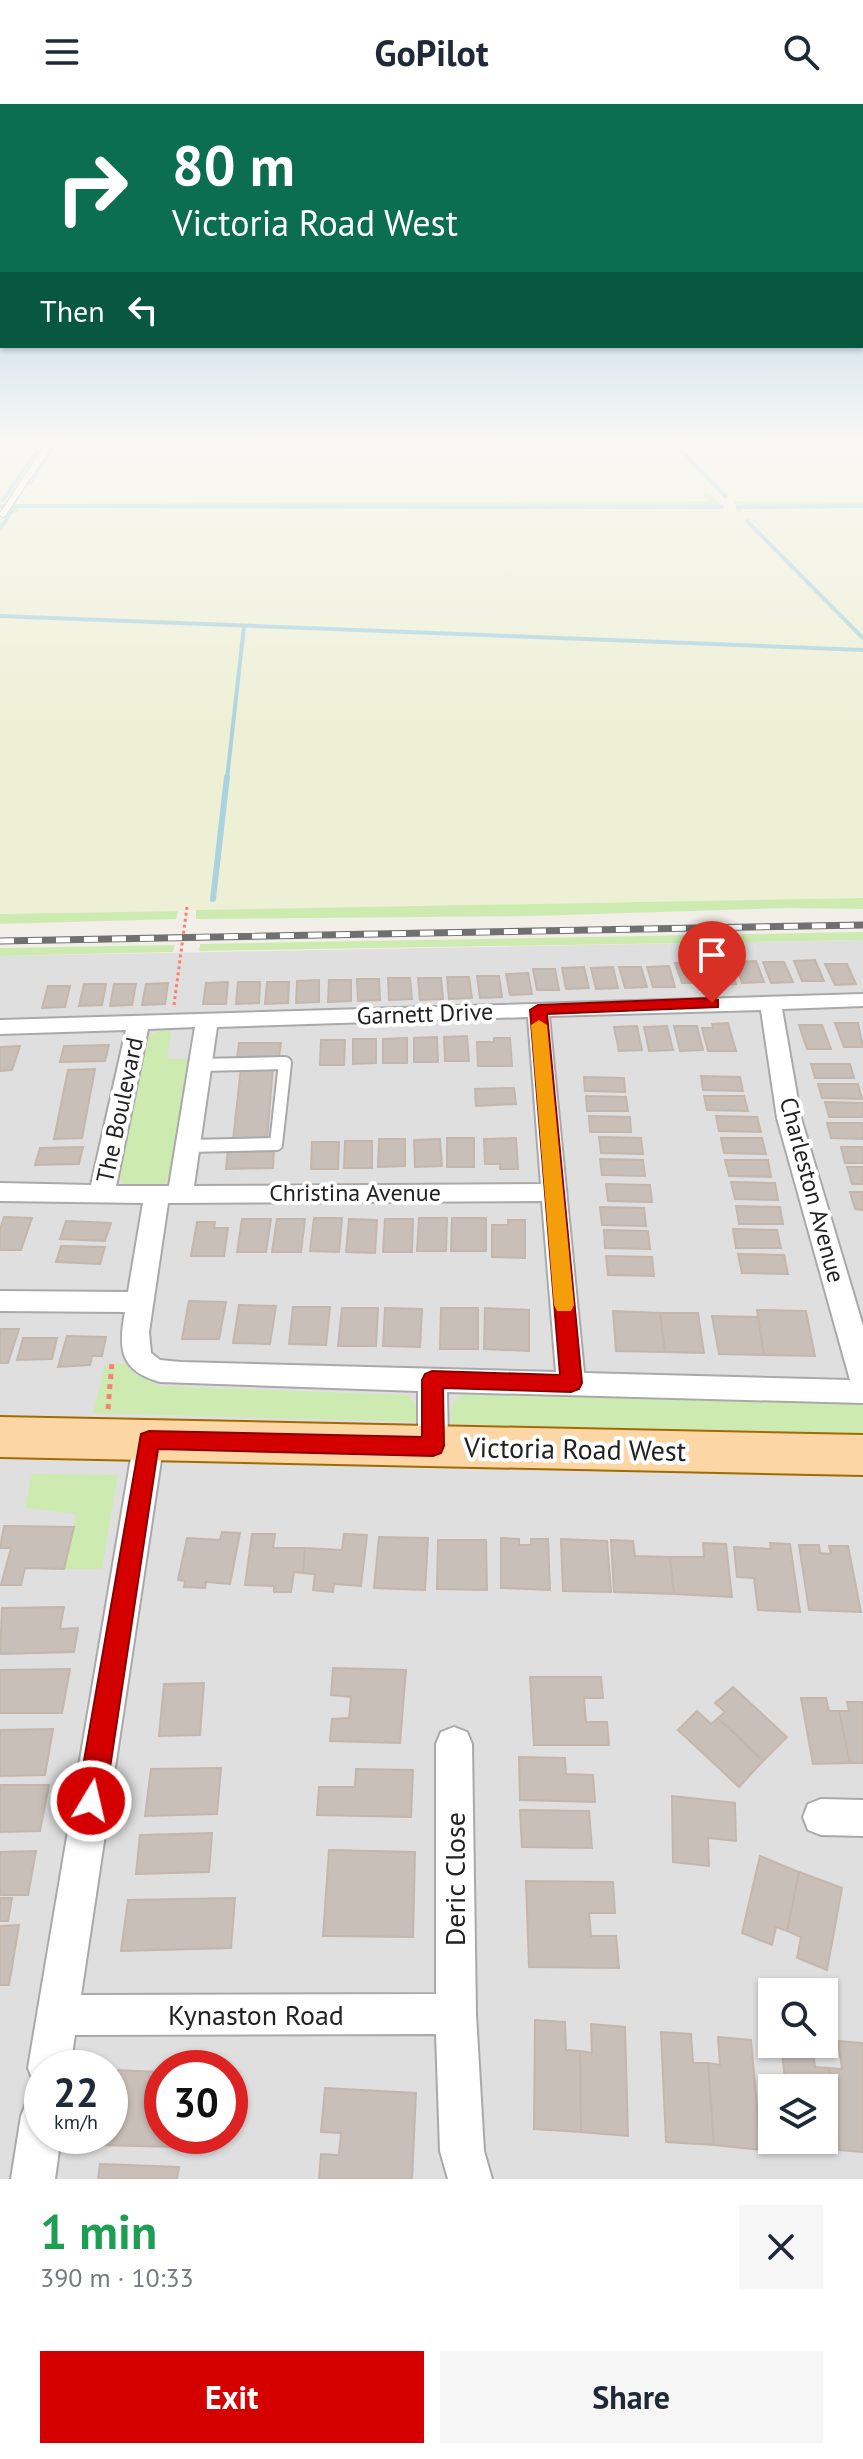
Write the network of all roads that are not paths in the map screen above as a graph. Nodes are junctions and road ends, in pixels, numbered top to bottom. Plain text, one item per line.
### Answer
1 (863, 1000) edge
2 (770, 1001) junction
3 (538, 1010) junction
4 (207, 1022) junction
5 (138, 1024) junction
6 (0, 1027) edge
7 (201, 1065) junction
8 (188, 1146) junction
9 (0, 1192) edge
10 (553, 1192) junction
11 (102, 1194) junction
12 (169, 1195) junction
13 (0, 1301) edge
14 (141, 1302) junction
15 (863, 1378) edge
16 (432, 1380) junction
17 (571, 1383) junction
18 (863, 1392) edge
19 (0, 1437) edge
20 (127, 1440) junction
21 (433, 1446) junction
22 (863, 1455) edge
23 (454, 1744) dead end
24 (821, 1817) dead end
25 (863, 1818) edge
26 (456, 2014) junction
27 (57, 2015) junction
28 (52, 2050) edge
29 (37, 2154) edge
30 (33, 2179) edge
31 (470, 2179) edge

1 - 2 street, Garnett Drive
2 - 3 street, Garnett Drive
2 - 15 street, Charleston Avenue
3 - 4 street, Garnett Drive
3 - 10 street
4 - 5 street, Garnett Drive
4 - 7 street
5 - 6 street, Garnett Drive
5 - 11 street, The Boulevard
7 - 8 street
7 - 8 lane
8 - 12 street
9 - 11 street
10 - 12 street, Christina Avenue
10 - 17 street
11 - 12 street, The Boulevard
12 - 14 street
13 - 14 street
14 - 16 street
16 - 17 street
16 - 21 street
17 - 18 street
19 - 20 main road, Victoria Road West
20 - 21 main road, Victoria Road West
20 - 27 street
21 - 22 main road, Victoria Road West
23 - 26 street, Deric Close
24 - 25 street
26 - 27 street, Kynaston Road
26 - 31 street, Deric Close
27 - 28 street
29 - 30 street

